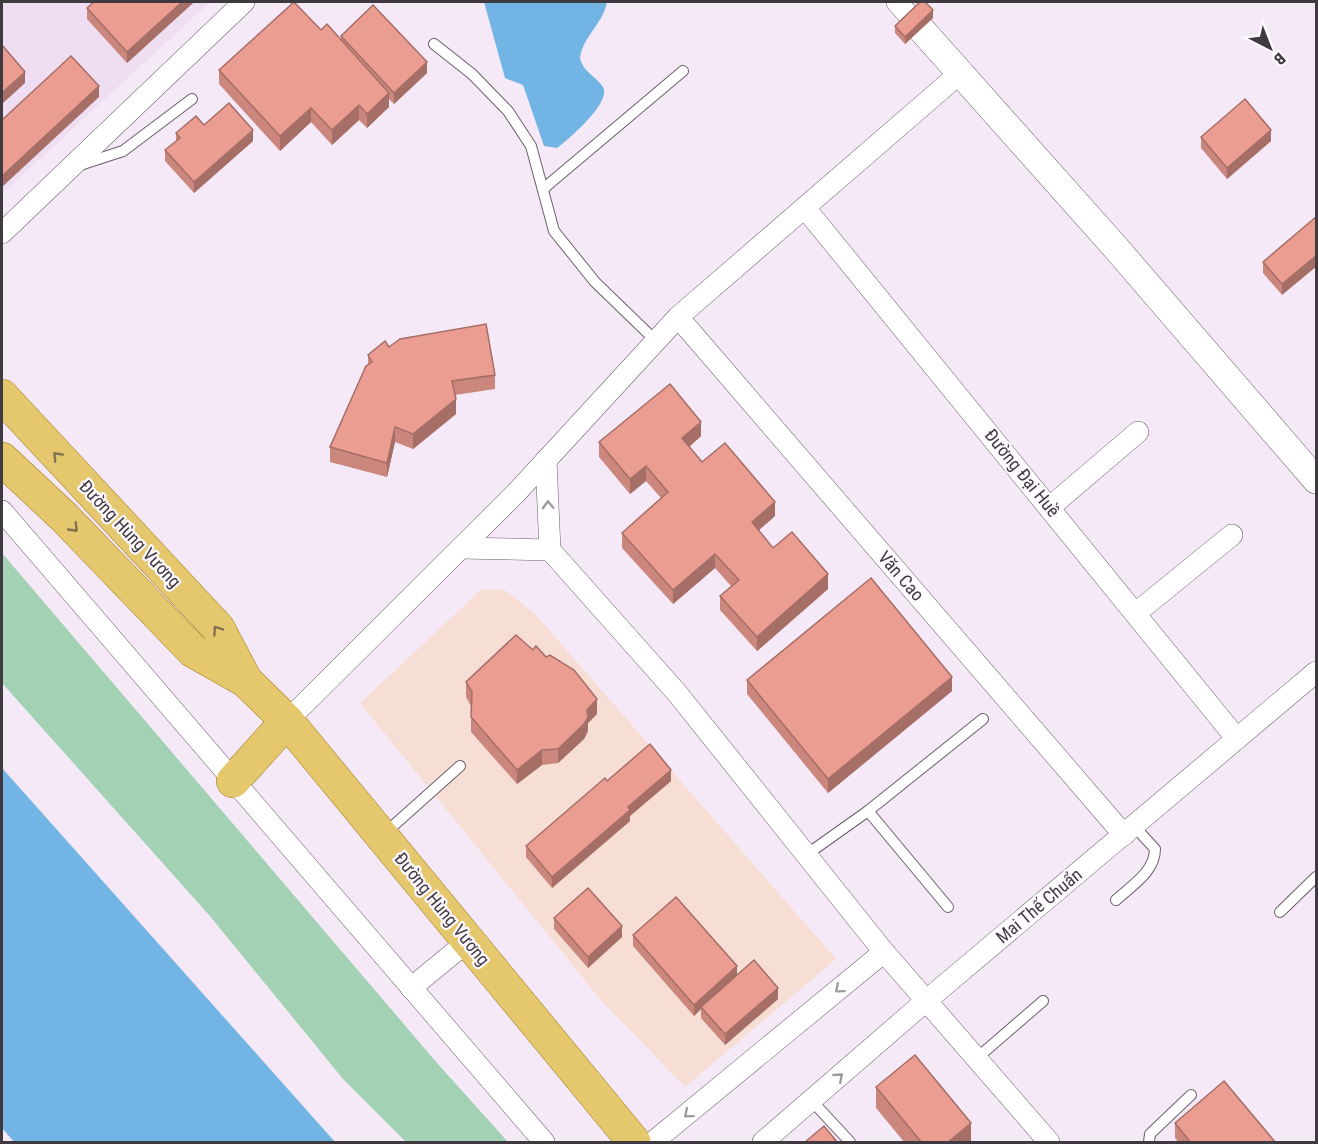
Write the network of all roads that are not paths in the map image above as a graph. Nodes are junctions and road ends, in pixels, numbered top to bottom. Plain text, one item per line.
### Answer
1 (244, 2) edge
2 (897, 2) edge
3 (916, 23) joint
4 (435, 44) dead end
5 (683, 71) dead end
6 (959, 74) junction
7 (192, 99) dead end
8 (71, 167) junction
9 (543, 189) junction
10 (805, 208) junction
11 (2, 233) edge
12 (678, 317) junction
13 (656, 341) junction
14 (2, 396) edge
15 (1138, 432) dead end
16 (2, 459) edge
17 (546, 460) junction
18 (1317, 480) edge
19 (1050, 507) junction
20 (2, 511) edge
21 (1232, 535) dead end
22 (461, 548) junction
23 (550, 550) junction
24 (1136, 613) junction
25 (1317, 672) edge
26 (246, 681) junction
27 (983, 719) dead end
28 (287, 721) junction
29 (1237, 739) junction
30 (460, 766) dead end
31 (233, 781) junction
32 (868, 811) junction
33 (1129, 831) junction
34 (382, 836) junction
35 (806, 855) junction
36 (1317, 877) edge
37 (1116, 900) dead end
38 (948, 907) dead end
39 (1280, 912) dead end
40 (468, 941) junction
41 (884, 952) junction
42 (411, 988) junction
43 (927, 1000) junction
44 (1043, 1001) dead end
45 (977, 1058) junction
46 (1191, 1095) dead end
47 (812, 1101) junction
48 (544, 1143) edge
49 (634, 1143) edge
50 (653, 1143) edge
51 (763, 1143) edge
52 (850, 1143) edge
53 (1049, 1143) edge
54 (1149, 1143) edge

1 - 8 street
2 - 3 street
3 - 6 street
4 - 9 lane
5 - 9 lane
6 - 10 street
6 - 18 street
7 - 8 lane
8 - 11 street
9 - 13 lane
10 - 12 street
10 - 19 street, Đường Đại Huề
12 - 13 street
12 - 33 street, Văn Cao
13 - 17 street
26 -> 14 main road, Đường Hùng Vương
15 - 19 street
16 -> 26 main road, Đường Hùng Vương
17 - 22 street
23 -> 17 street
19 - 24 street, Đường Đại Huề
20 - 31 street
21 - 24 street
22 - 23 street
22 - 28 street
23 - 35 street
24 - 29 street, Đường Đại Huề
25 - 29 street, Mai Thế Chuẩn
26 - 28 main road, Đường Hùng Vương
27 - 32 lane
28 - 31 main road
28 - 34 main road, Đường Hùng Vương
29 - 33 street, Mai Thế Chuẩn
30 - 34 lane
31 - 42 street
32 - 35 lane
32 - 38 lane
33 - 37 lane
33 - 43 street, Mai Thế Chuẩn
34 - 40 main road, Đường Hùng Vương
35 - 41 street
36 - 39 lane
40 - 42 street
40 - 49 main road, Đường Hùng Vương
41 - 43 street
41 -> 50 street
42 - 48 street
43 - 45 street
47 -> 43 street, Mai Thế Chuẩn
44 - 45 lane
45 - 53 street
46 - 54 lane
47 - 51 street, Mai Thế Chuẩn
47 - 52 lane

